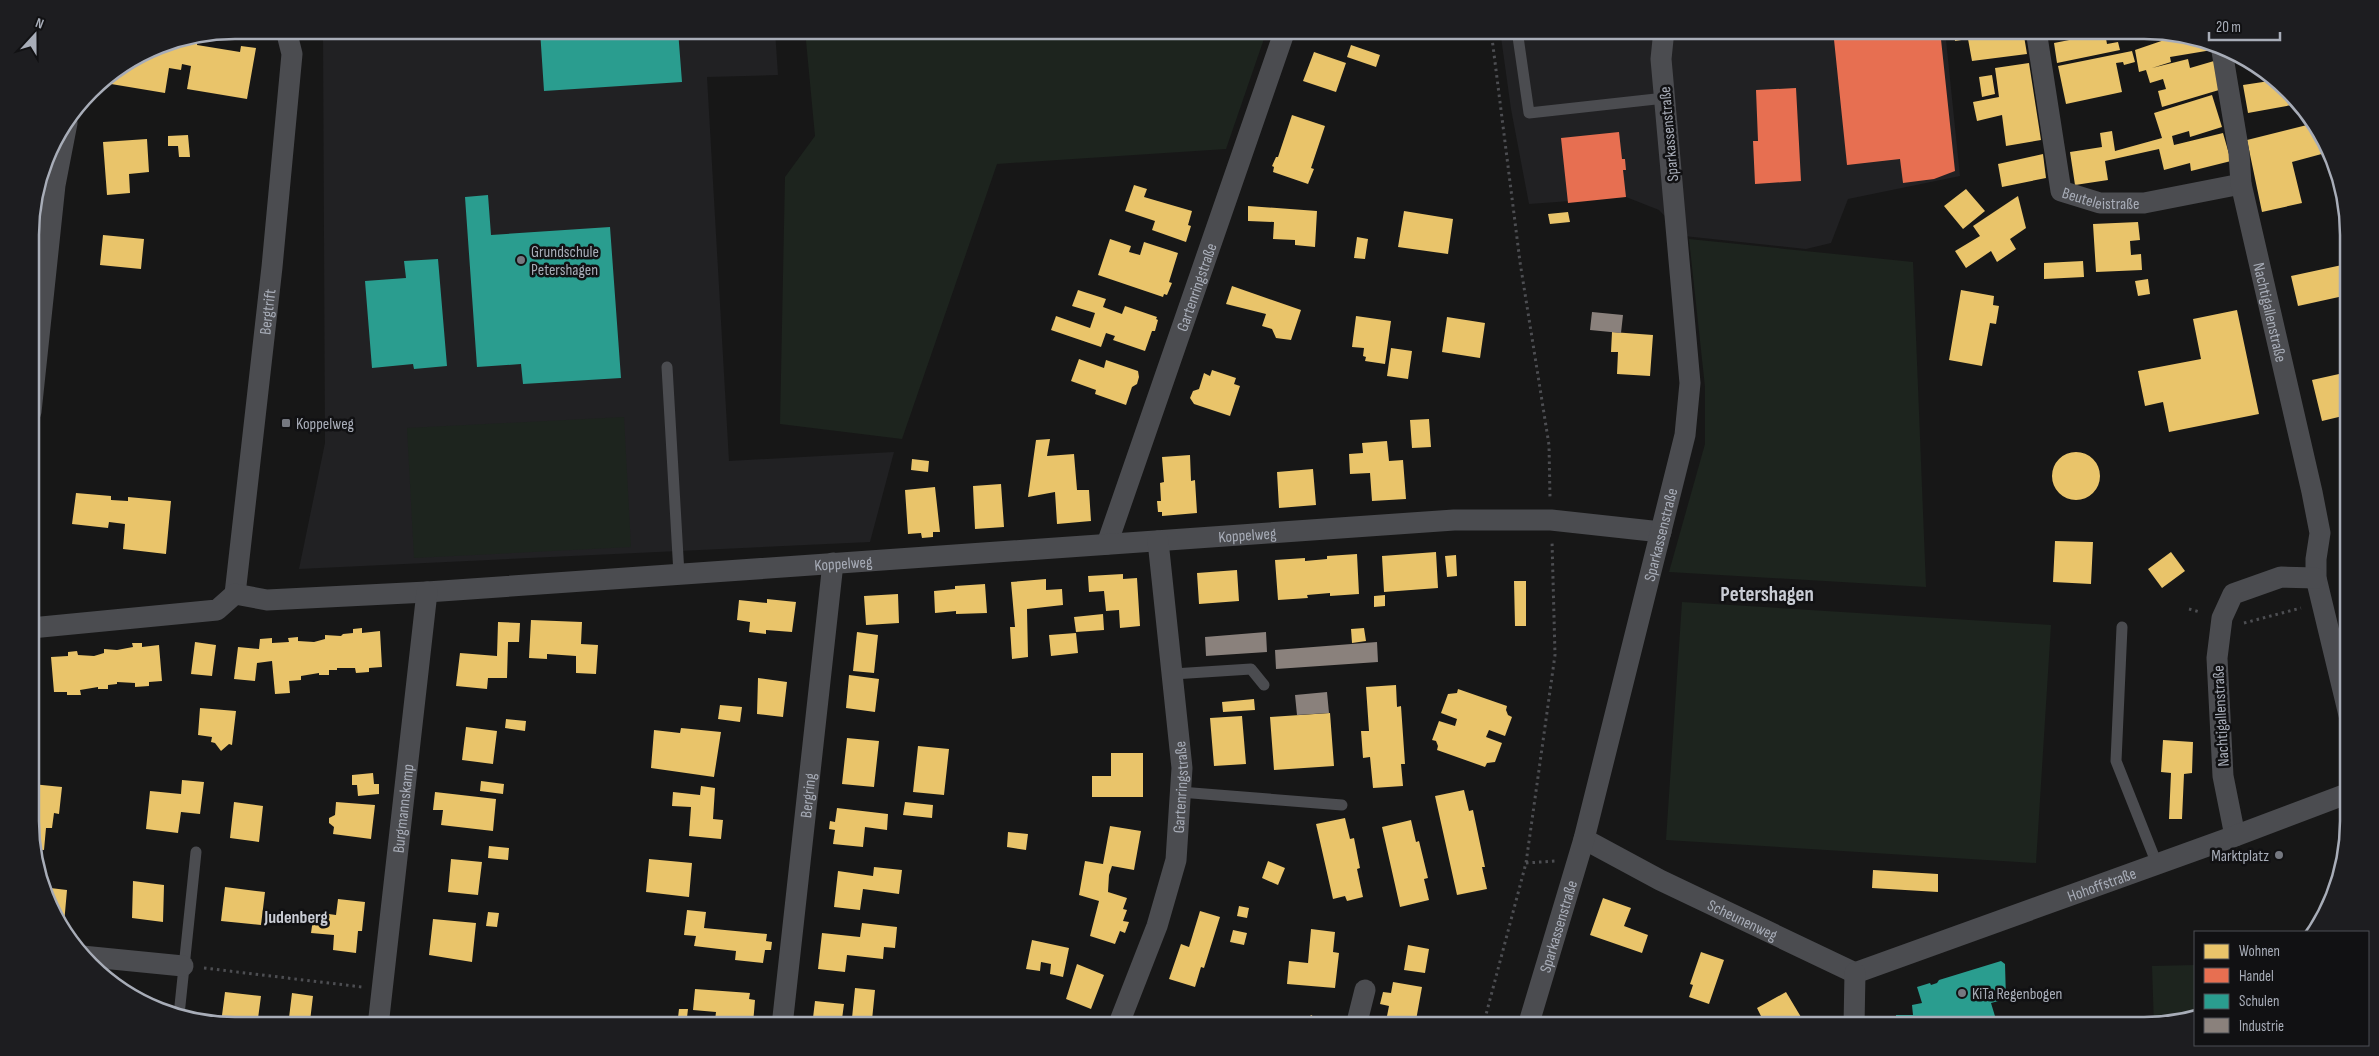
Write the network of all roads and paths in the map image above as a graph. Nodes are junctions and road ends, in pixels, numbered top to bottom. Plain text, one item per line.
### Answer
1 (288, 39) edge
2 (1282, 39) edge
3 (1518, 39) edge
4 (1663, 39) edge
5 (2037, 39) edge
6 (2222, 55) edge
7 (1665, 98) junction
8 (60, 147) edge
9 (2241, 184) junction
10 (47, 188) edge
11 (39, 300) edge
12 (667, 367) dead end
13 (1661, 532) junction
14 (1158, 541) junction
15 (1107, 544) junction
16 (832, 563) junction
17 (679, 574) junction
18 (2318, 583) junction
19 (427, 592) junction
20 (235, 594) junction
21 (2189, 609) dead end
22 (2222, 618) junction
23 (39, 627) edge
24 (2122, 627) dead end
25 (1173, 674) junction
26 (2340, 677) edge
27 (1264, 685) dead end
28 (1180, 792) junction
29 (2340, 796) edge
30 (1342, 805) dead end
31 (2234, 836) junction
32 (1584, 839) junction
33 (196, 852) dead end
34 (2157, 864) junction
35 (93, 957) edge
36 (183, 966) junction
37 (1855, 973) junction
38 (382, 989) junction
39 (1365, 990) dead end
40 (179, 1009) edge
41 (379, 1017) edge
42 (783, 1017) edge
43 (1122, 1017) edge
44 (1358, 1017) edge
45 (1531, 1017) edge
46 (1854, 1017) edge

1 - 20 street, Bergtrift
2 - 15 street, Gartenringstraße
3 - 7 lane
4 - 7 street, Sparkassenstraße
5 - 9 street, Beuteleistraße
6 - 9 street, Nachtigallenstraße
7 - 13 street, Sparkassenstraße
8 - 10 street
9 - 18 street, Nachtigallenstraße
10 - 11 street
12 - 17 lane
13 - 14 street, Koppelweg
13 - 32 street, Sparkassenstraße
14 - 15 street, Koppelweg
14 - 25 street, Gartenringstraße
15 - 16 street, Koppelweg
16 - 17 street, Koppelweg
16 - 42 street, Bergring
17 - 19 street, Koppelweg
18 - 22 path
18 - 22 street, Nachtigallenstraße
18 - 26 street, Nachtigallenstraße
19 - 20 street, Koppelweg
19 - 38 street, Burgmannskamp
20 - 23 street
21 - 22 path
22 - 31 street, Nachtigallenstraße
24 - 34 lane
25 - 27 lane
25 - 28 street, Gartenringstraße
28 - 30 lane
28 - 43 street, Gartenringstraße
29 - 31 street, Hohoffstraße
31 - 34 street, Hohoffstraße
32 - 37 street, Scheunenweg
32 - 45 street, Sparkassenstraße
33 - 36 lane
34 - 37 street, Hohoffstraße
35 - 36 street
36 - 38 path
36 - 40 lane
37 - 46 street
38 - 41 street, Burgmannskamp
39 - 44 street

